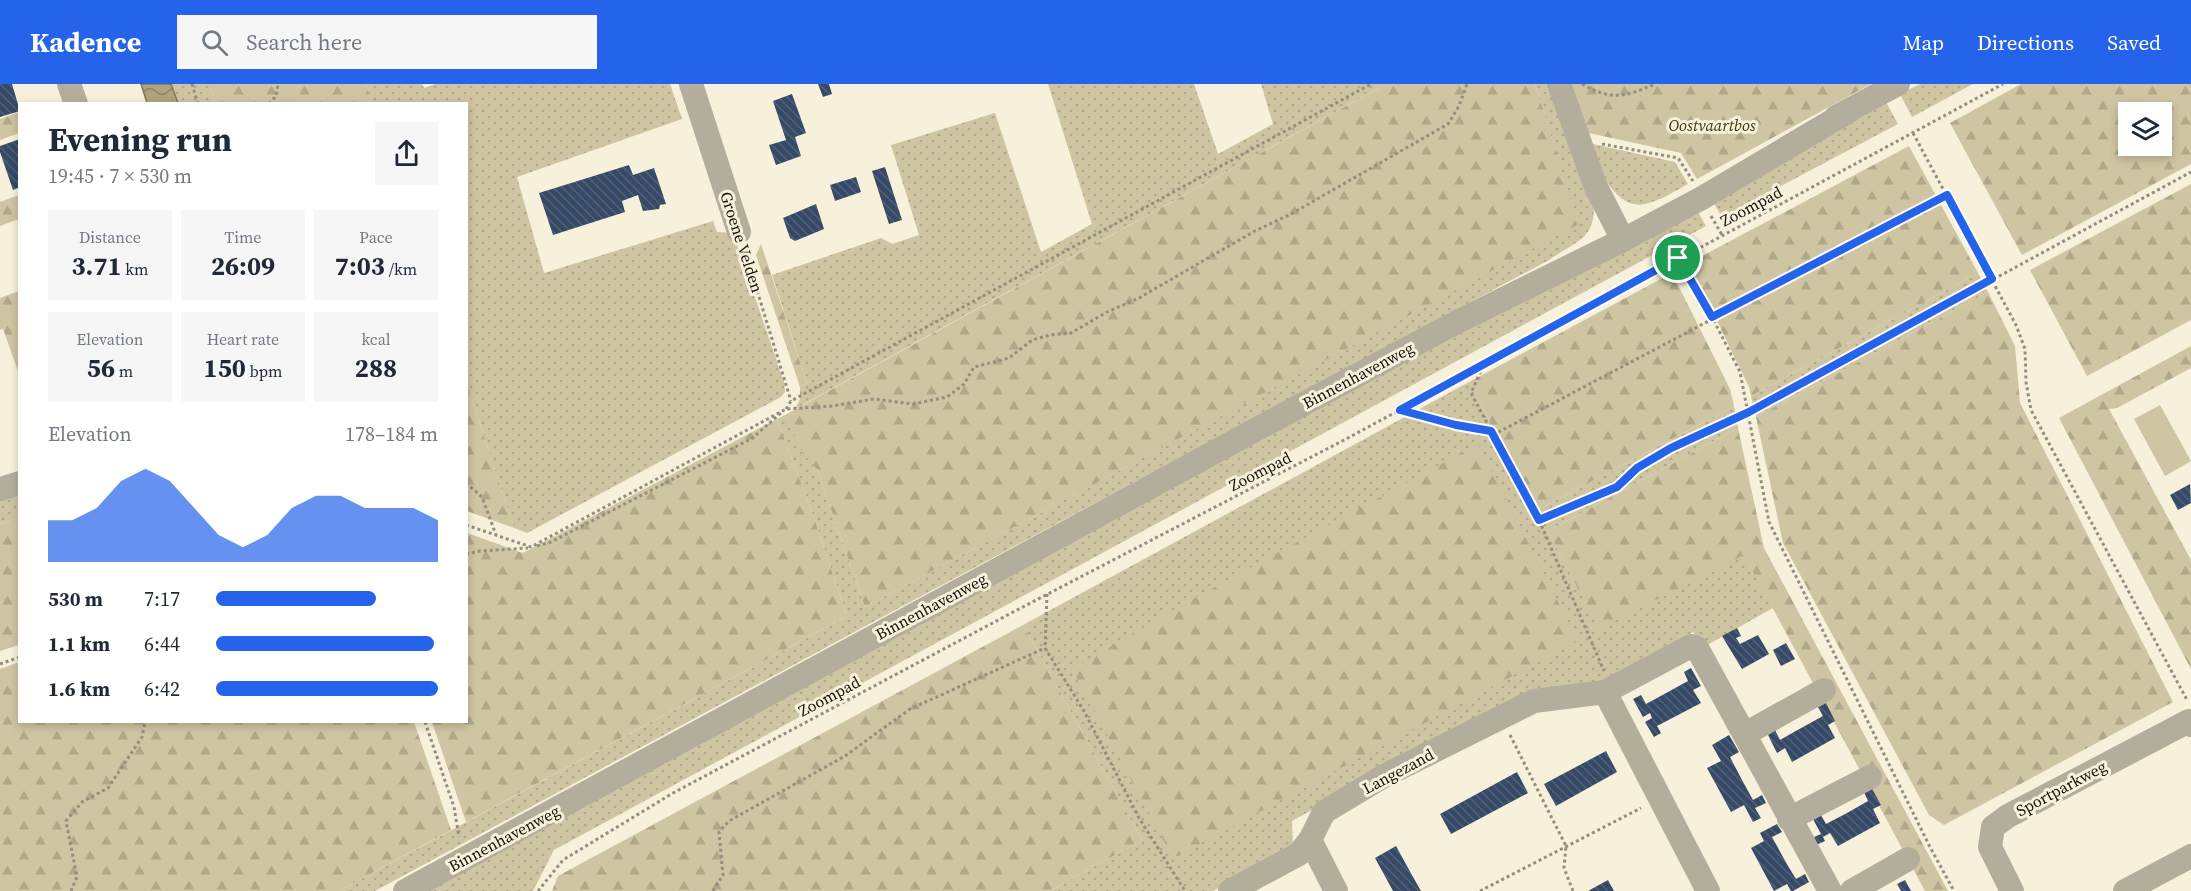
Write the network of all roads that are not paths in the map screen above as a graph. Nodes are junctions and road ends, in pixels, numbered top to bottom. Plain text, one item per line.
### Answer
1 (69, 84) edge
2 (691, 84) edge
3 (1559, 84) edge
4 (1898, 84) edge
5 (75, 102) edge
6 (739, 232) road end
7 (1620, 234) junction
8 (18, 484) edge
9 (0, 489) edge
10 (1824, 690) dead end
11 (1609, 691) junction
12 (2190, 723) edge
13 (1745, 734) junction
14 (1870, 777) dead end
15 (1790, 819) junction
16 (1310, 840) junction
17 (2191, 856) edge
18 (1908, 859) dead end
19 (405, 891) edge
20 (1230, 891) edge
21 (1336, 891) edge
22 (1708, 891) edge
23 (1830, 891) edge
24 (1852, 891) edge
25 (2012, 891) edge
26 (2125, 891) edge

1 - 5 street
2 - 6 street, Groene Velden
3 - 7 street
4 - 7 street, Binnenhavenweg
7 - 19 street, Binnenhavenweg
8 - 9 street
10 - 13 street
11 - 13 street, Langezand
11 - 16 street, Langezand
11 - 22 street
12 - 25 street, Sportparkweg
13 - 15 street, Langezand
14 - 15 street
15 - 23 street, Langezand
16 - 20 street, Langezand
16 - 21 street
17 - 26 street
18 - 24 street

